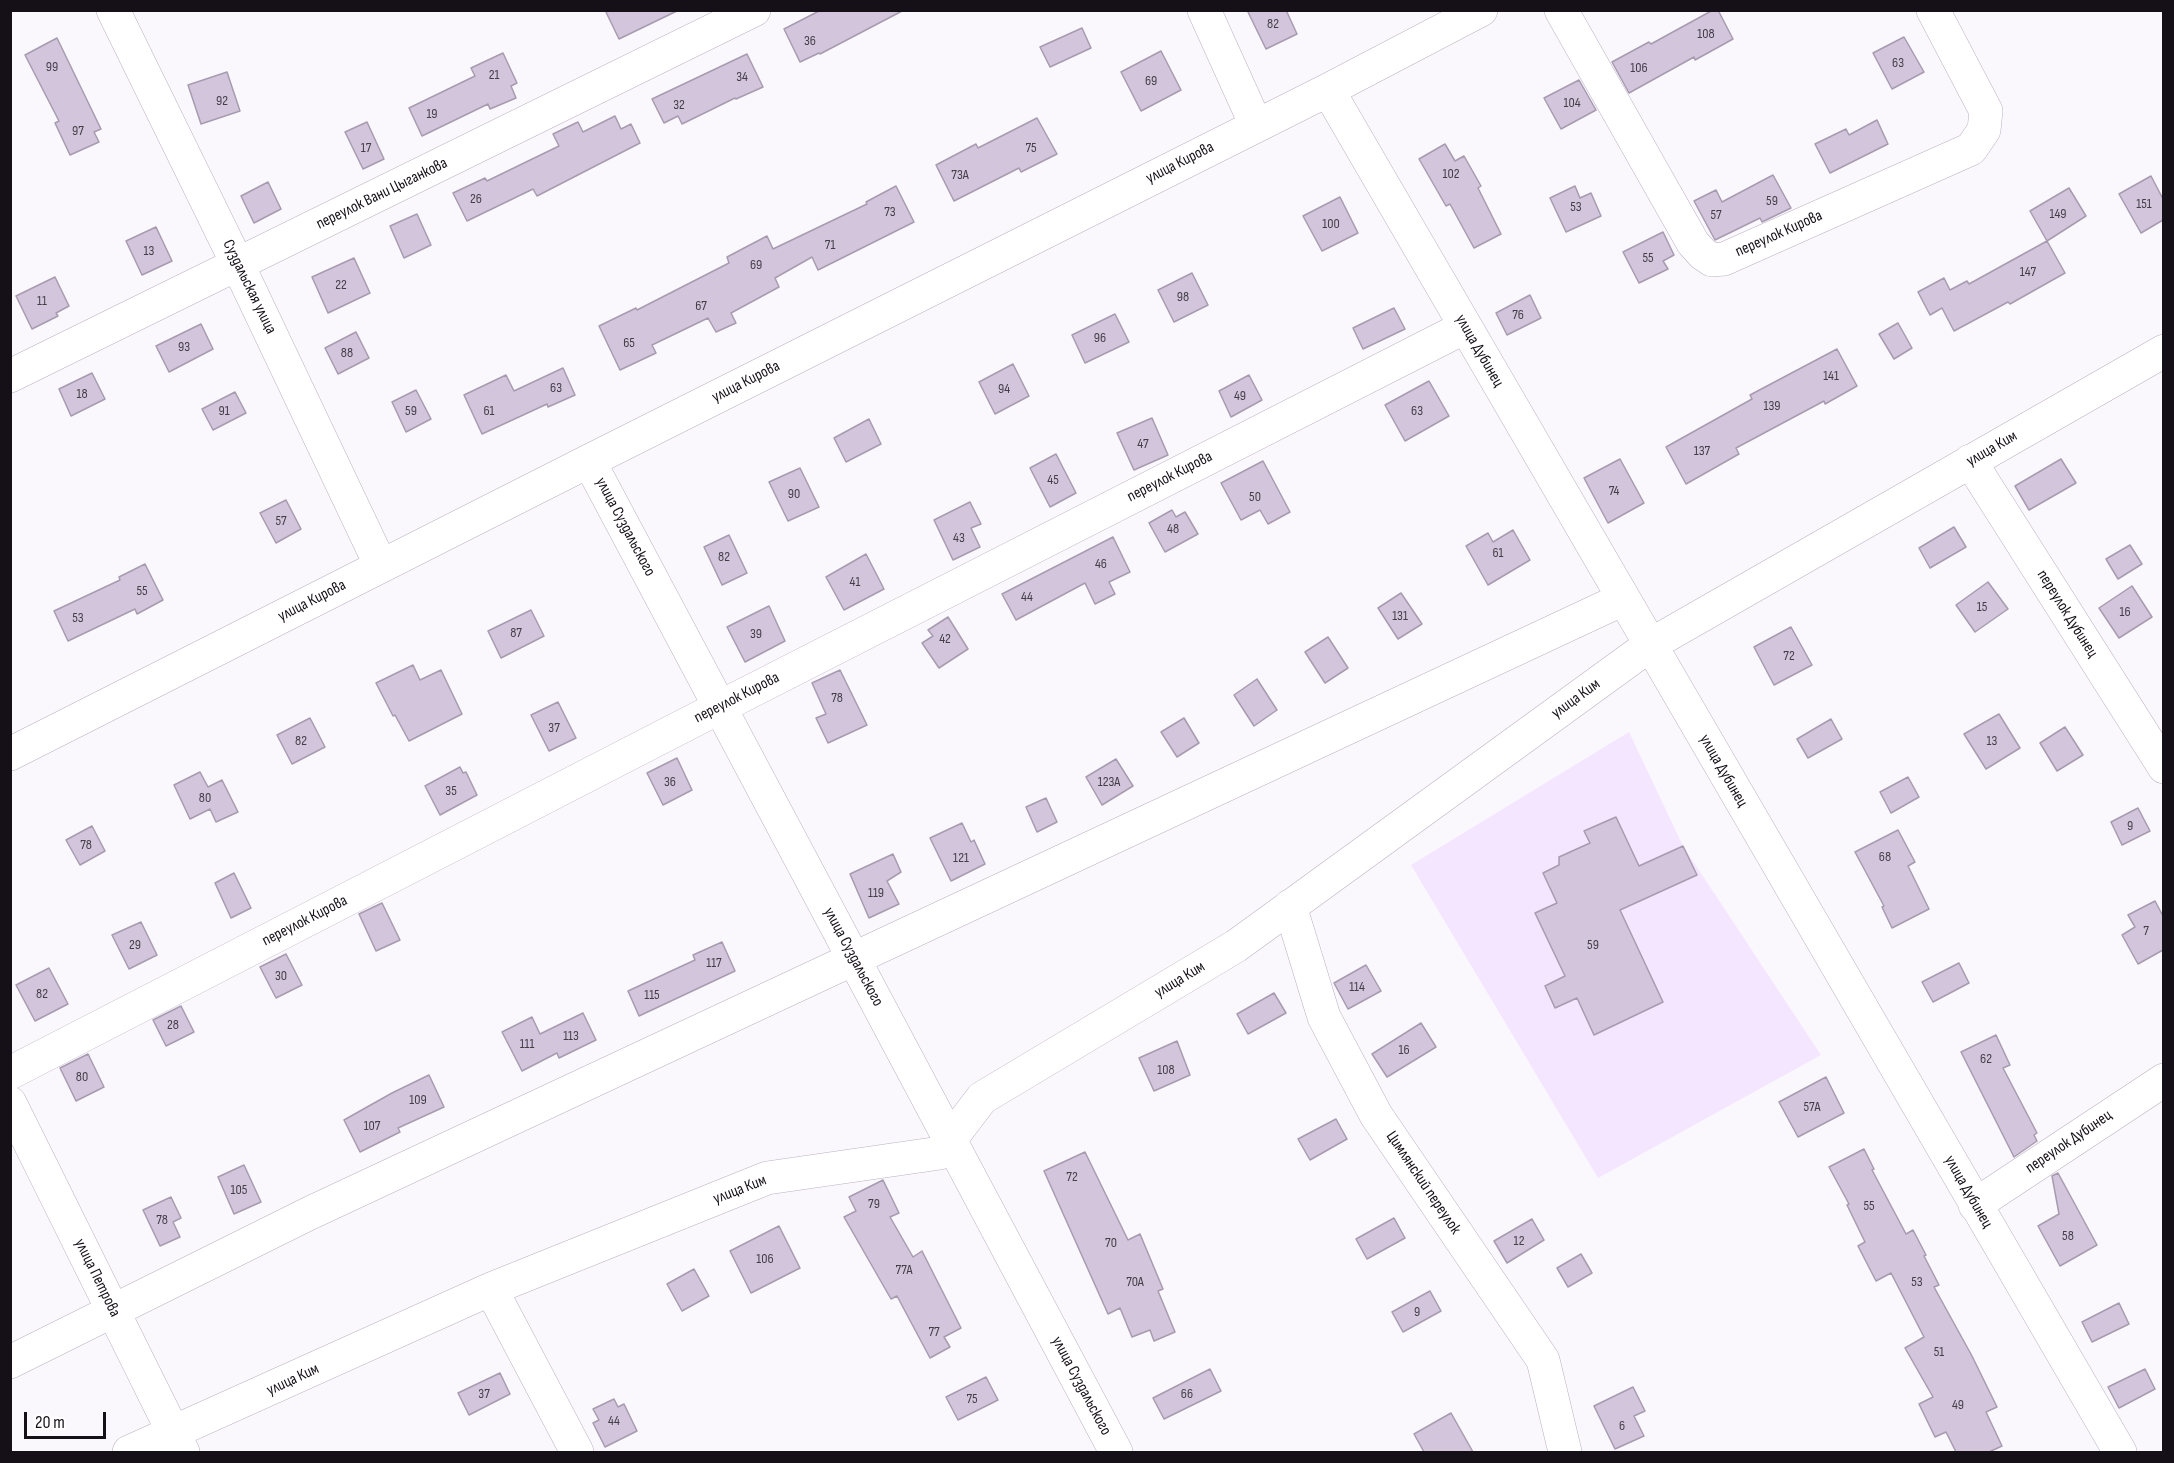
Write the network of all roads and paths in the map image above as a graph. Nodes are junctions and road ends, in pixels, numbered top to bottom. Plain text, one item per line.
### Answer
1 (113, 10) edge
2 (754, 10) edge
3 (1204, 10) edge
4 (1481, 10) edge
5 (1561, 10) edge
6 (1933, 10) edge
7 (1328, 90) junction
8 (1256, 125) junction
9 (238, 265) junction
10 (1465, 327) junction
11 (2163, 351) edge
12 (10, 376) edge
13 (589, 461) junction
14 (1970, 461) junction
15 (381, 566) junction
16 (1623, 599) junction
17 (1650, 645) junction
18 (720, 707) junction
19 (10, 754) edge
20 (2163, 767) edge
21 (1290, 906) junction
22 (854, 959) junction
23 (10, 1073) edge
24 (2163, 1080) edge
25 (10, 1103) edge
26 (950, 1140) junction
27 (1975, 1205) junction
28 (491, 1289) junction
29 (114, 1312) junction
30 (10, 1362) edge
31 (178, 1443) edge
32 (129, 1452) edge
33 (577, 1452) edge
34 (1116, 1452) edge
35 (1565, 1452) edge
36 (2120, 1452) edge

1 - 9 street, Суздальская улица
2 - 9 street, переулок Вани Цыганкова
3 - 8 street
4 - 7 street, улица Кирова
5 - 6 street, переулок Кирова
7 - 8 street, улица Кирова
7 - 10 street, улица Дубинец
8 - 13 street, улица Кирова
9 - 12 street, переулок Вани Цыганкова
9 - 15 street, Суздальская улица
10 - 16 street, улица Дубинец
10 - 18 street, переулок Кирова
11 - 14 street, улица Ким
13 - 15 street, улица Кирова
13 - 18 street, улица Суздальского
14 - 17 street, улица Ким
14 - 20 street, переулок Дубинец
15 - 19 street, улица Кирова
16 - 17 street, улица Дубинец
16 - 22 street
17 - 21 street, улица Ким
17 - 27 street, улица Дубинец
18 - 22 street, улица Суздальского
18 - 23 street, переулок Кирова
21 - 26 street, улица Ким
21 - 35 street, Цимлянский переулок
22 - 26 street, улица Суздальского
22 - 29 street
24 - 27 street, переулок Дубинец
25 - 29 street, улица Петрова
26 - 28 street, улица Ким
26 - 34 street, улица Суздальского
27 - 36 street, улица Дубинец
28 - 31 street, улица Ким
28 - 33 street
29 - 30 street
29 - 31 street, улица Петрова
31 - 32 street, улица Ким

